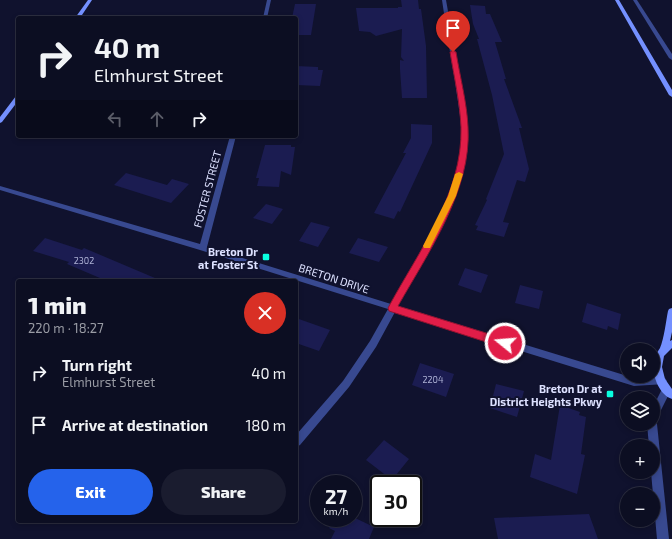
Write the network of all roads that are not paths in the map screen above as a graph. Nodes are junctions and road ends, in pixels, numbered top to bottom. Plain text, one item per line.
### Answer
1 (90, 0) edge
2 (269, 0) edge
3 (444, 0) edge
4 (617, 0) edge
5 (635, 0) edge
6 (78, 16) edge
7 (265, 16) edge
8 (672, 58) edge
9 (672, 95) edge
10 (16, 100) edge
11 (0, 121) edge
12 (232, 138) edge
13 (0, 188) edge
14 (203, 248) junction
15 (392, 308) junction
16 (672, 311) edge
17 (668, 346) edge
18 (666, 389) edge
19 (660, 402) edge
20 (653, 431) edge
21 (298, 440) edge
22 (663, 539) edge

1 - 6 street
2 - 7 street
3 - 15 street
4 - 9 street
5 - 8 street
10 - 11 street
12 - 14 street, FOSTER STREET
13 - 14 street, BRETON DRIVE
14 - 15 street, BRETON DRIVE
15 - 18 street, BRETON DRIVE
15 - 21 street
16 - 17 street
17 - 18 street
18 - 19 street
20 - 22 street

